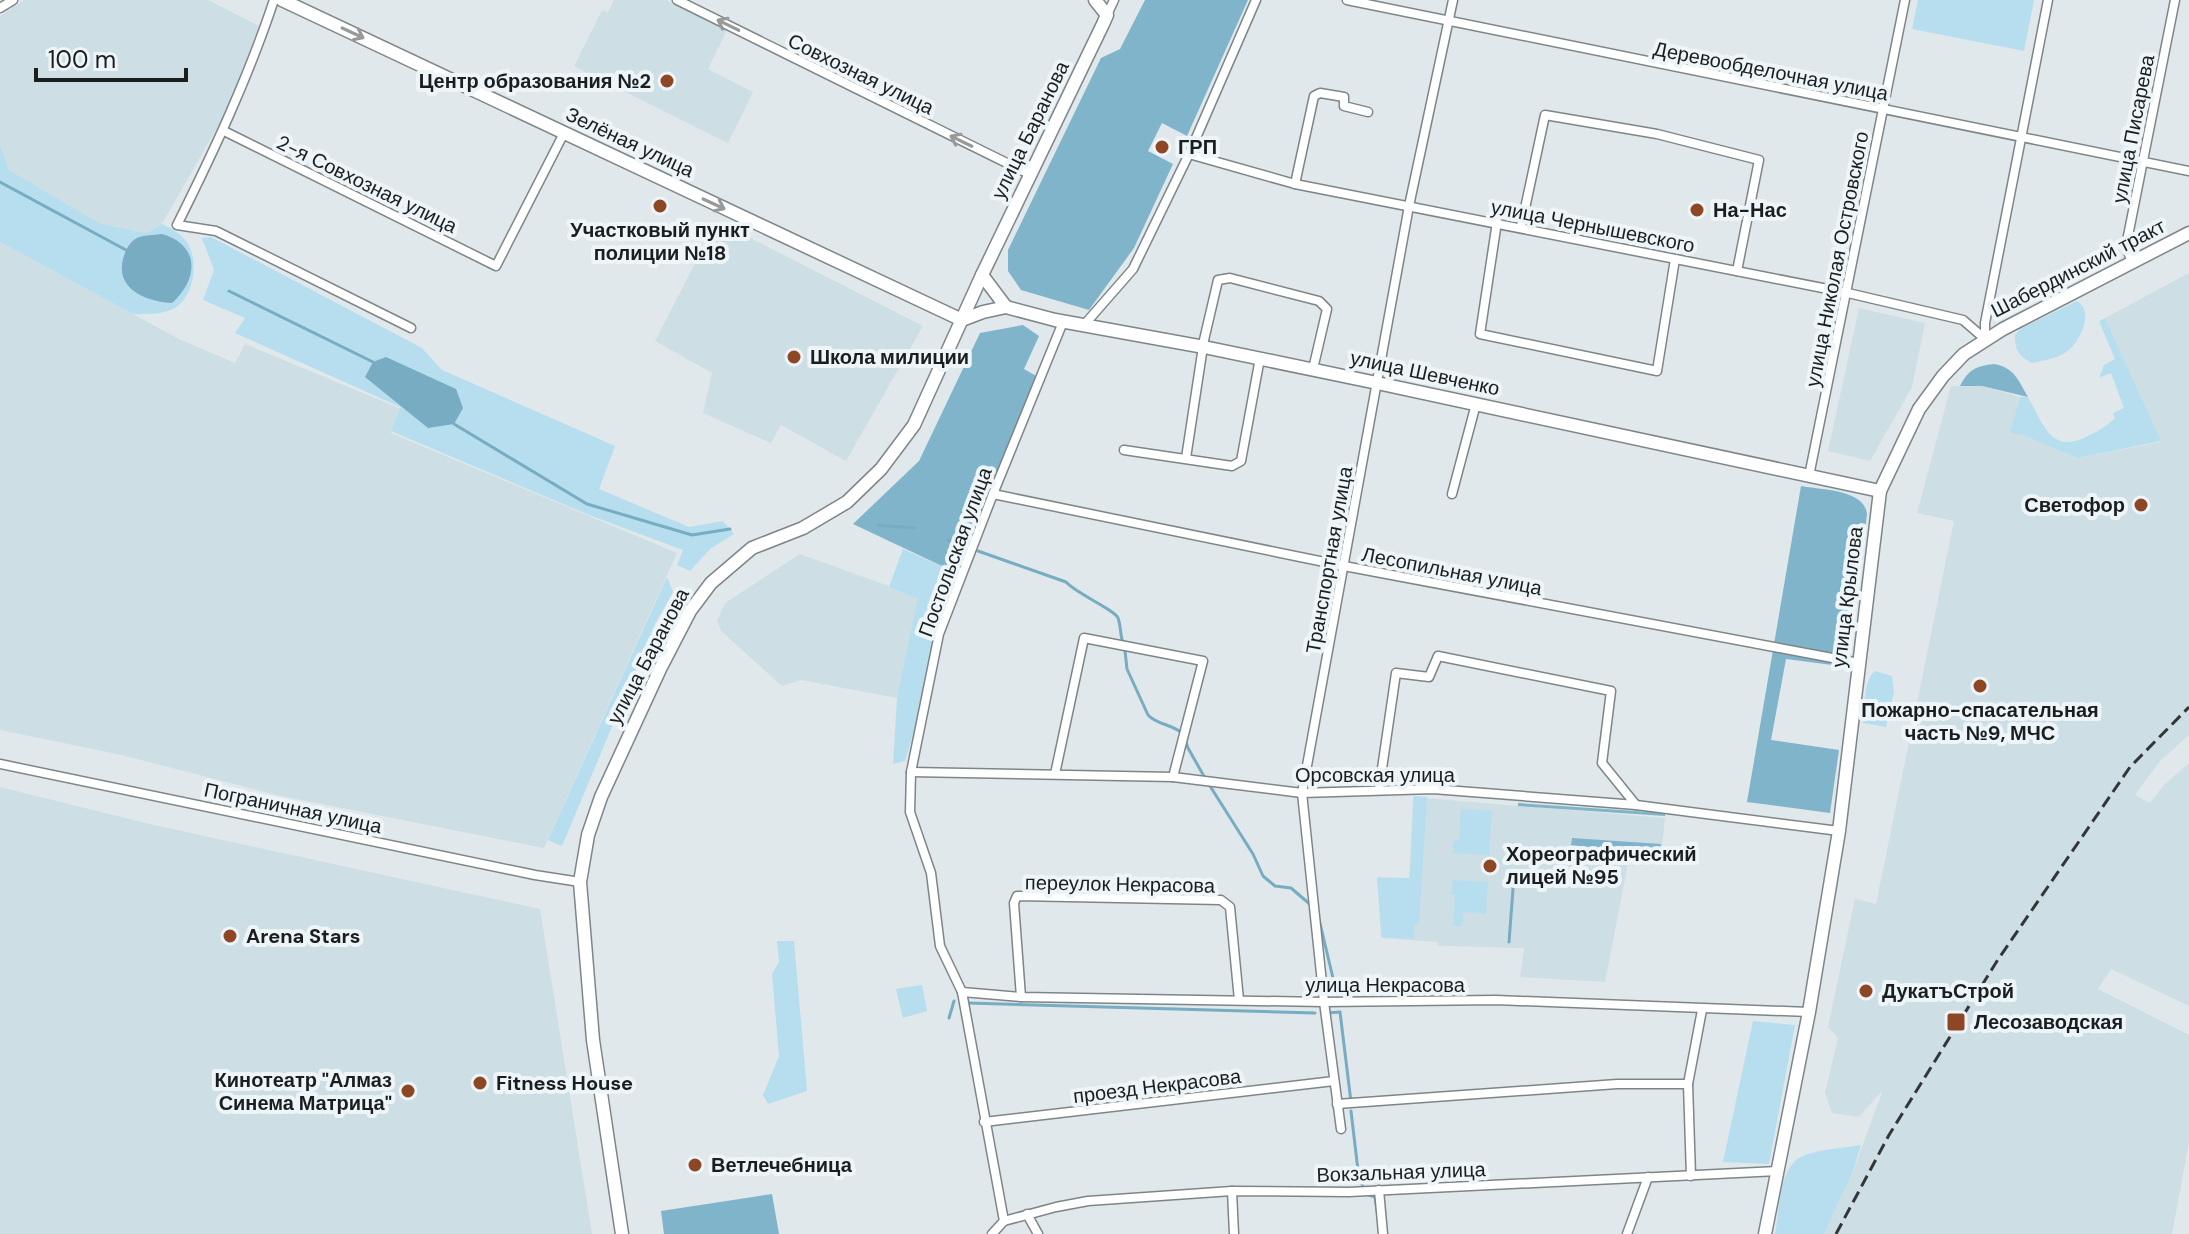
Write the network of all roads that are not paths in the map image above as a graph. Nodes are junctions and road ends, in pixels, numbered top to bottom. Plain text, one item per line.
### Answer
1 (13, 0) edge
2 (274, 0) edge
3 (282, 0) edge
4 (677, 0) edge
5 (1095, 0) edge
6 (1114, 0) edge
7 (1256, 0) edge
8 (1347, 0) edge
9 (1453, 0) edge
10 (1905, 0) edge
11 (2048, 0) edge
12 (2175, 0) edge
13 (0, 8) edge
14 (1107, 15) junction
15 (1448, 22) junction
16 (1882, 110) junction
17 (1368, 112) dead end
18 (224, 131) junction
19 (564, 133) junction
20 (2021, 138) junction
21 (1189, 154) junction
22 (2144, 162) junction
23 (2189, 171) edge
24 (1031, 175) junction
25 (1295, 184) junction
26 (1409, 206) junction
27 (1497, 222) junction
28 (1521, 227) junction
29 (2189, 233) edge
30 (1675, 259) junction
31 (2132, 263) junction
32 (1737, 271) junction
33 (982, 275) junction
34 (1848, 293) junction
35 (1006, 307) junction
36 (962, 320) junction
37 (1063, 322) junction
38 (1084, 325) junction
39 (411, 328) dead end
40 (1985, 339) junction
41 (1204, 347) junction
42 (1260, 358) junction
43 (1313, 369) junction
44 (1377, 383) junction
45 (1476, 404) junction
46 (1124, 450) dead end
47 (1186, 458) junction
48 (1809, 476) junction
49 (1880, 491) junction
50 (993, 494) junction
51 (1452, 494) dead end
52 (1344, 566) junction
53 (1859, 663) junction
54 (0, 764) edge
55 (911, 772) junction
56 (1055, 774) junction
57 (1173, 777) junction
58 (1379, 789) junction
59 (1302, 793) junction
60 (1636, 805) junction
61 (1839, 831) junction
62 (580, 882) junction
63 (962, 992) junction
64 (1021, 997) junction
65 (1239, 1000) junction
66 (1324, 1002) junction
67 (1702, 1010) junction
68 (1809, 1012) junction
69 (1334, 1081) junction
70 (1688, 1084) junction
71 (1337, 1104) junction
72 (984, 1122) junction
73 (1341, 1129) dead end
74 (1778, 1171) junction
75 (1691, 1176) junction
76 (1648, 1177) junction
77 (1379, 1190) junction
78 (1232, 1191) junction
79 (1027, 1214) junction
80 (1004, 1221) junction
81 (622, 1234) edge
82 (992, 1234) edge
83 (1038, 1234) edge
84 (1234, 1234) edge
85 (1383, 1234) edge
86 (1627, 1234) edge
87 (1765, 1234) edge

1 - 13 street
2 - 18 street
3 -> 19 main road, Зелёная улица
24 -> 4 street, Совхозная улица
5 - 14 main road
6 - 14 street
7 - 21 street
8 - 15 street, Деревообделочная улица
9 - 15 street, Транспортная улица
10 - 16 street, улица Николая Островского
11 - 20 street
12 - 22 street, улица Писарева
14 - 24 main road, улица Баранова
15 - 16 street, Деревообделочная улица
15 - 26 street, Транспортная улица
16 - 20 street, Деревообделочная улица
16 - 34 street, улица Николая Островского
17 - 25 street
18 - 19 street, 2-я Совхозная улица
18 - 39 street
19 -> 36 main road, Зелёная улица
20 - 22 street, Деревообделочная улица
20 - 40 street
21 - 25 street, улица Чернышевского
21 - 38 street
22 - 23 street, Деревообделочная улица
22 - 31 street, улица Писарева
24 - 33 main road, улица Баранова
25 - 26 street, улица Чернышевского
26 - 27 street, улица Чернышевского
26 - 44 street, Транспортная улица
27 - 28 street, улица Чернышевского
27 - 30 street
28 - 30 street, улица Чернышевского
28 - 32 street
29 - 31 main road, Шабердинский тракт
30 - 32 street, улица Чернышевского
31 - 40 main road, Шабердинский тракт
32 - 34 street, улица Чернышевского
33 - 35 main road
33 - 36 main road, улица Баранова
34 - 40 street, улица Чернышевского
34 - 48 street, улица Николая Островского
35 - 36 main road
35 - 37 main road, улица Шевченко
36 - 62 main road, улица Баранова
37 - 38 main road, улица Шевченко
37 - 50 street, Постольская улица
38 - 41 main road, улица Шевченко
40 - 49 main road, улица Крылова
41 - 42 main road, улица Шевченко
41 - 43 street
41 - 47 street
42 - 43 main road, улица Шевченко
42 - 47 street
43 - 44 main road, улица Шевченко
44 - 45 main road, улица Шевченко
44 - 52 street, Транспортная улица
45 - 48 main road, улица Шевченко
45 - 51 street
46 - 47 street
48 - 49 main road, улица Шевченко
49 - 53 main road, улица Крылова
50 - 52 street, Лесопильная улица
50 - 55 street, Постольская улица
52 - 53 street, Лесопильная улица
52 - 59 street, Транспортная улица
53 - 61 main road, улица Крылова
54 - 62 street, Пограничная улица
55 - 56 street, Орсовская улица
55 - 63 street, Постольская улица
56 - 57 street, Орсовская улица
56 - 57 street
57 - 59 street, Орсовская улица
58 - 59 street, Орсовская улица
58 - 60 street, Орсовская улица
58 - 60 street
59 - 66 street, Транспортная улица
60 - 61 street, Орсовская улица
61 - 68 main road, улица Крылова
62 - 81 main road, улица Баранова
63 - 64 street, улица Некрасова
63 - 72 street, Постольская улица
64 - 65 street, улица Некрасова
64 - 65 street, переулок Некрасова
65 - 66 street, улица Некрасова
66 - 67 street, улица Некрасова
66 - 69 street, Транспортная улица
67 - 68 street, улица Некрасова
67 - 70 street
68 - 74 main road, улица Крылова
69 - 71 street, Транспортная улица
69 - 72 street, проезд Некрасова
70 - 71 street
70 - 75 street
71 - 73 street, Транспортная улица
72 - 80 street, Постольская улица
74 - 75 street, Вокзальная улица
74 - 87 main road, улица Крылова
75 - 76 street, Вокзальная улица
76 - 77 street, Вокзальная улица
76 - 86 street
77 - 78 street, Вокзальная улица
77 - 85 street
78 - 79 street, Вокзальная улица
78 - 84 street
79 - 80 street, Вокзальная улица
79 - 83 street
80 - 82 street

